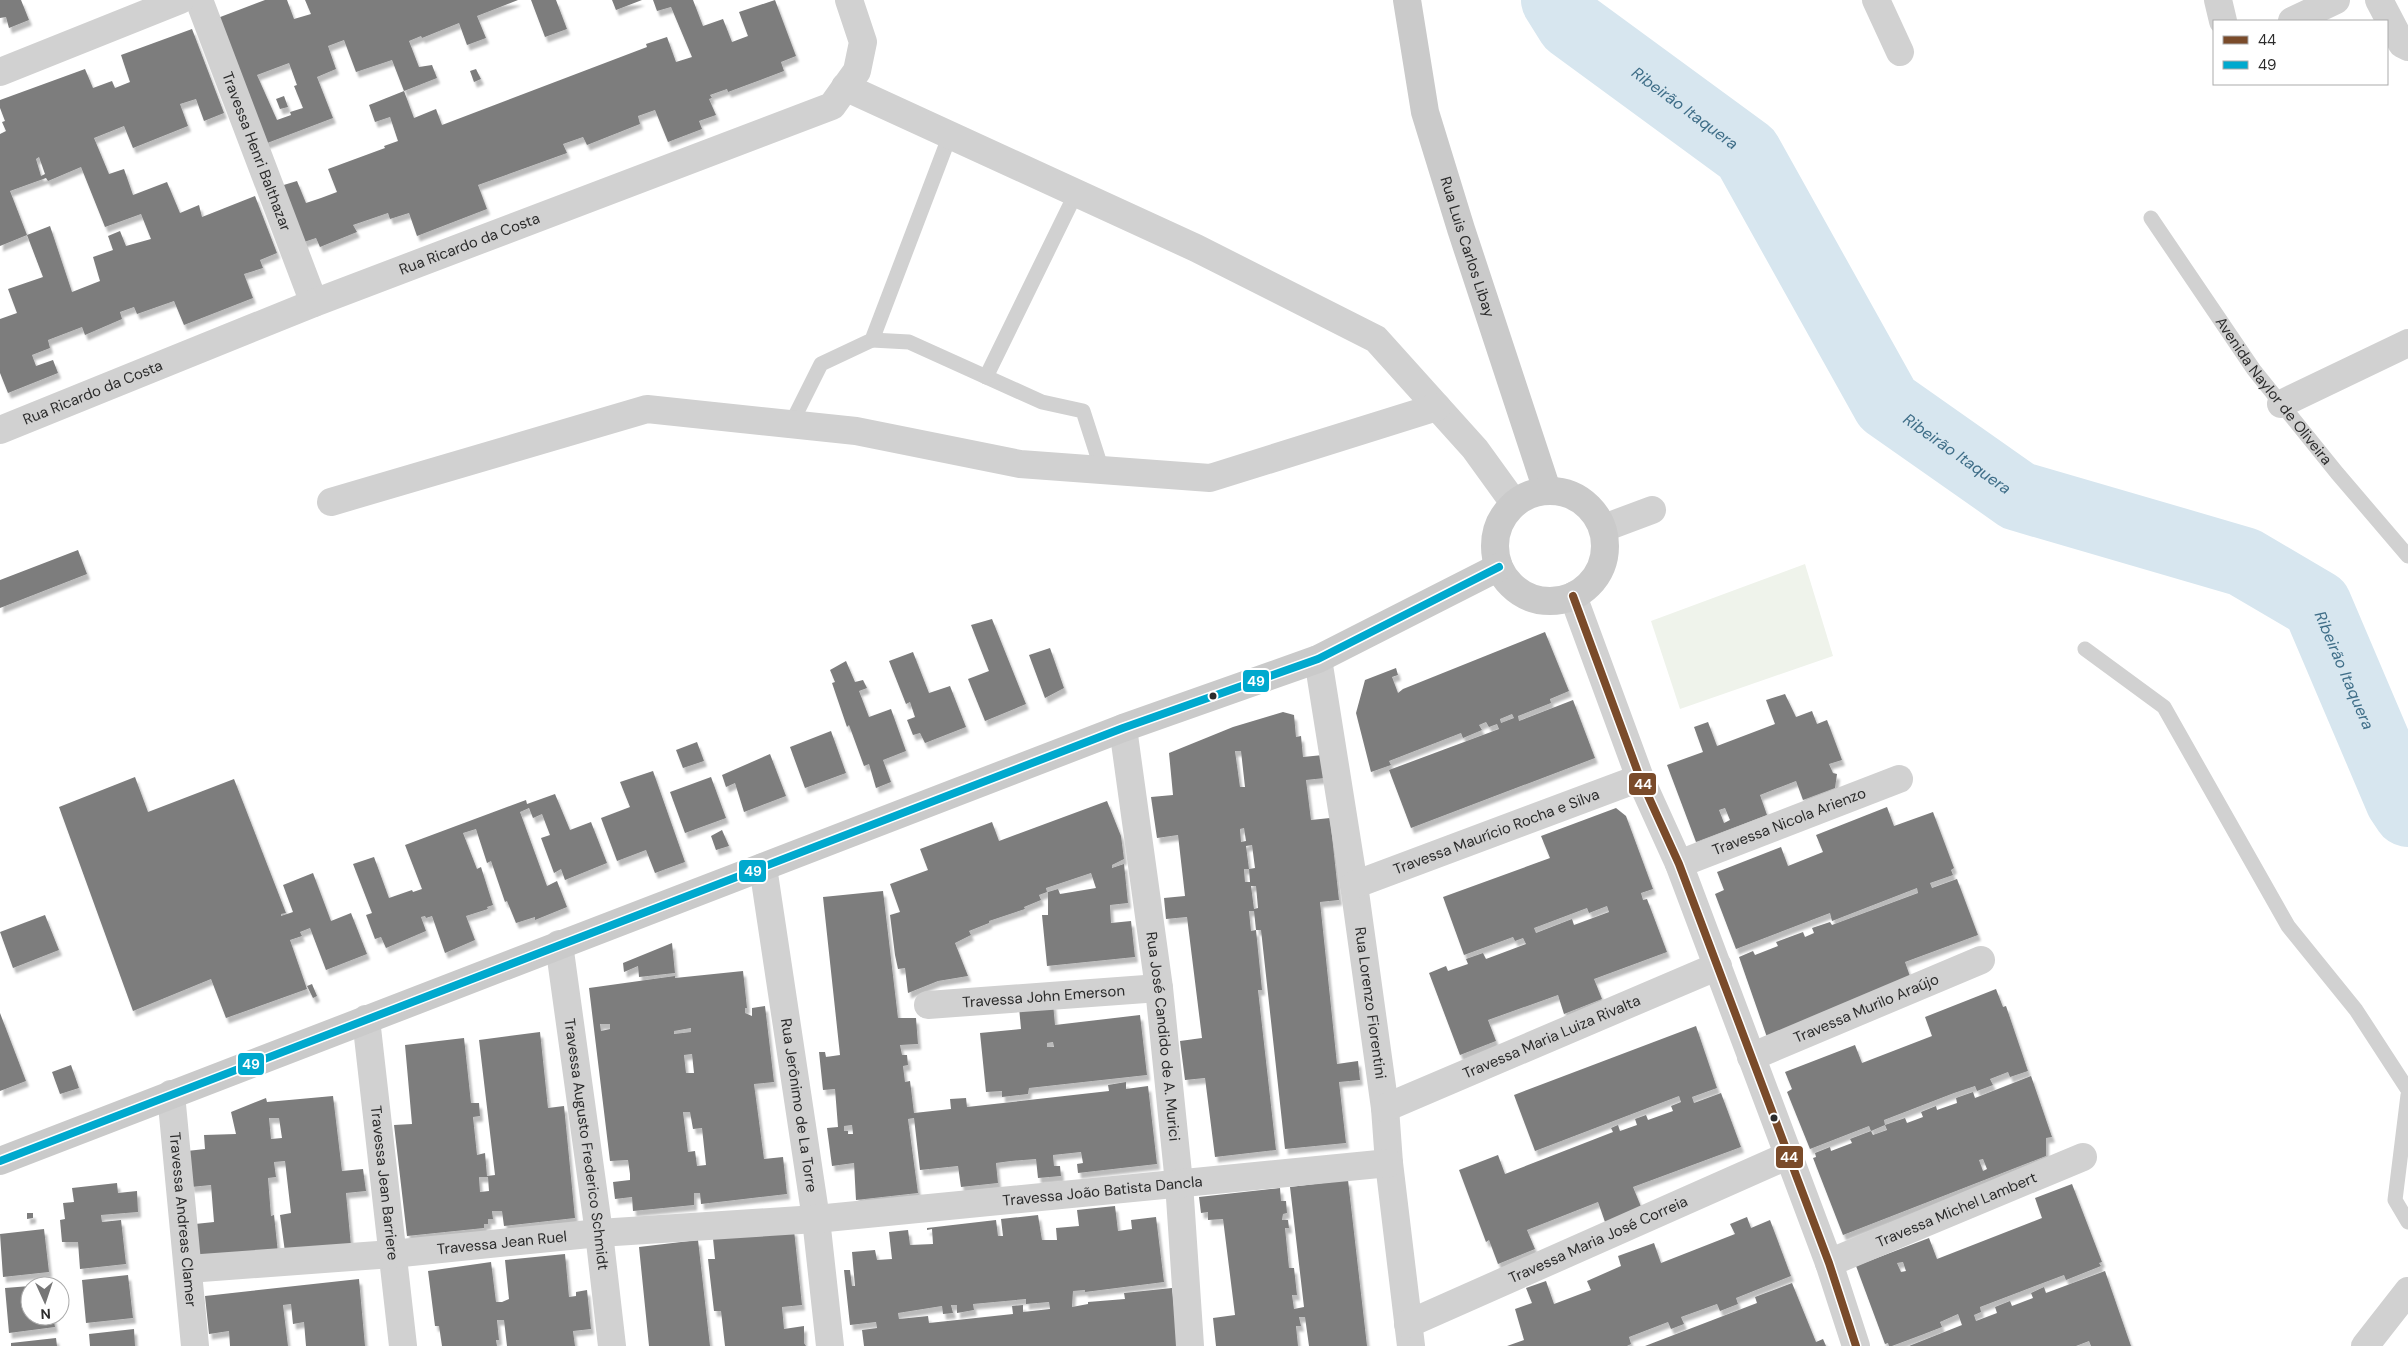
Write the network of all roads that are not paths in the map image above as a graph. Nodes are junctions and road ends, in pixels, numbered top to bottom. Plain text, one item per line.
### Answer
1 (199, 0) edge
2 (850, 0) edge
3 (1407, 0) edge
4 (1876, 0) edge
5 (2218, 0) edge
6 (2336, 0) edge
7 (2379, 0) edge
8 (171, 2) edge
9 (2223, 20) edge
10 (2294, 20) edge
11 (2408, 47) edge
12 (1900, 52) dead end
13 (0, 72) edge
14 (846, 87) junction
15 (950, 136) junction
16 (1076, 193) junction
17 (2151, 218) dead end
18 (314, 303) junction
19 (872, 340) junction
20 (2408, 343) edge
21 (986, 377) junction
22 (2281, 404) junction
23 (1437, 407) junction
24 (791, 424) junction
25 (0, 430) edge
26 (1102, 470) junction
27 (1548, 490) junction
28 (331, 502) dead end
29 (1514, 503) junction
30 (1652, 510) dead end
31 (1604, 528) junction
32 (2408, 556) edge
33 (1499, 567) junction
34 (1573, 596) junction
35 (2085, 649) dead end
36 (1318, 660) junction
37 (1124, 728) junction
38 (1640, 778) junction
39 (1899, 779) dead end
40 (1679, 864) junction
41 (763, 867) junction
42 (1354, 885) junction
43 (559, 944) junction
44 (1981, 960) dead end
45 (1718, 966) junction
46 (1159, 988) junction
47 (928, 1005) dead end
48 (366, 1019) junction
49 (1751, 1057) junction
50 (2408, 1090) edge
51 (171, 1094) junction
52 (2408, 1095) edge
53 (1385, 1108) junction
54 (1789, 1156) junction
55 (2083, 1158) dead end
56 (0, 1161) edge
57 (1389, 1163) junction
58 (1179, 1183) junction
59 (816, 1219) junction
60 (2408, 1222) edge
61 (599, 1233) junction
62 (392, 1254) junction
63 (1829, 1263) junction
64 (188, 1269) junction
65 (2408, 1291) edge
66 (1409, 1335) edge
67 (195, 1346) edge
68 (402, 1346) edge
69 (612, 1346) edge
70 (830, 1346) edge
71 (1190, 1346) edge
72 (1856, 1346) edge
73 (2364, 1346) edge

1 - 18 street, Travessa Henri Balthazar
2 - 14 street, Rua Ricardo da Costa
3 - 27 street, Rua Luis Carlos Libay
4 - 12 street
5 - 9 street
6 - 10 street
7 - 11 street
8 - 13 street
14 - 15 street
14 - 18 street, Rua Ricardo da Costa
15 - 16 street
15 - 19 lane
16 - 21 lane
16 - 23 street
17 - 22 lane, Avenida Naylor de Oliveira
18 - 25 street, Rua Ricardo da Costa
19 - 21 lane
19 - 24 lane
20 - 22 street
21 - 26 lane
22 - 32 lane, Avenida Naylor de Oliveira
23 - 26 street
23 - 29 street
24 - 26 street
24 - 28 street
27 - 29 street
27 - 31 street
29 - 33 street
30 - 31 street
31 - 34 street
33 - 34 street
33 - 36 street
34 - 38 street
35 - 50 lane
36 - 37 street
36 - 42 street, Rua Lorenzo Fiorentini
37 - 41 street
37 - 46 street, Rua José Candido de A. Murici
38 - 40 street
38 - 42 street, Travessa Maurício Rocha e Silva
39 - 40 street, Travessa Nicola Arienzo
40 - 45 street
41 - 43 street
41 - 59 street, Rua Jerônimo de La Torre
42 - 53 street, Rua Lorenzo Fiorentini
43 - 48 street
43 - 61 street, Travessa Augusto Frederico Schmidt
44 - 49 street, Travessa Murilo Araújo
45 - 49 street
45 - 53 street, Travessa Maria Luiza Rivalta
46 - 47 street, Travessa John Emerson
46 - 58 street, Rua José Candido de A. Murici
48 - 51 street
48 - 62 street, Travessa Jean Barriere
49 - 54 street
51 - 56 street
51 - 64 street, Travessa Andreas Clamer
52 - 60 lane
53 - 57 street, Rua Lorenzo Fiorentini
54 - 63 street
54 - 66 street, Travessa Maria José Correia
55 - 63 street, Travessa Michel Lambert
57 - 58 street, Travessa João Batista Dancla
57 - 66 street, Rua Lorenzo Fiorentini
58 - 59 street, Travessa João Batista Dancla
58 - 71 street, Rua José Candido de A. Murici
59 - 61 street, Travessa Jean Ruel
59 - 70 street, Rua Jerônimo de La Torre
61 - 62 street, Travessa Jean Ruel
61 - 69 street, Travessa Augusto Frederico Schmidt
62 - 64 street, Travessa Jean Ruel
62 - 68 street, Travessa Jean Barriere
63 - 72 street
64 - 67 street, Travessa Andreas Clamer
65 - 73 street

